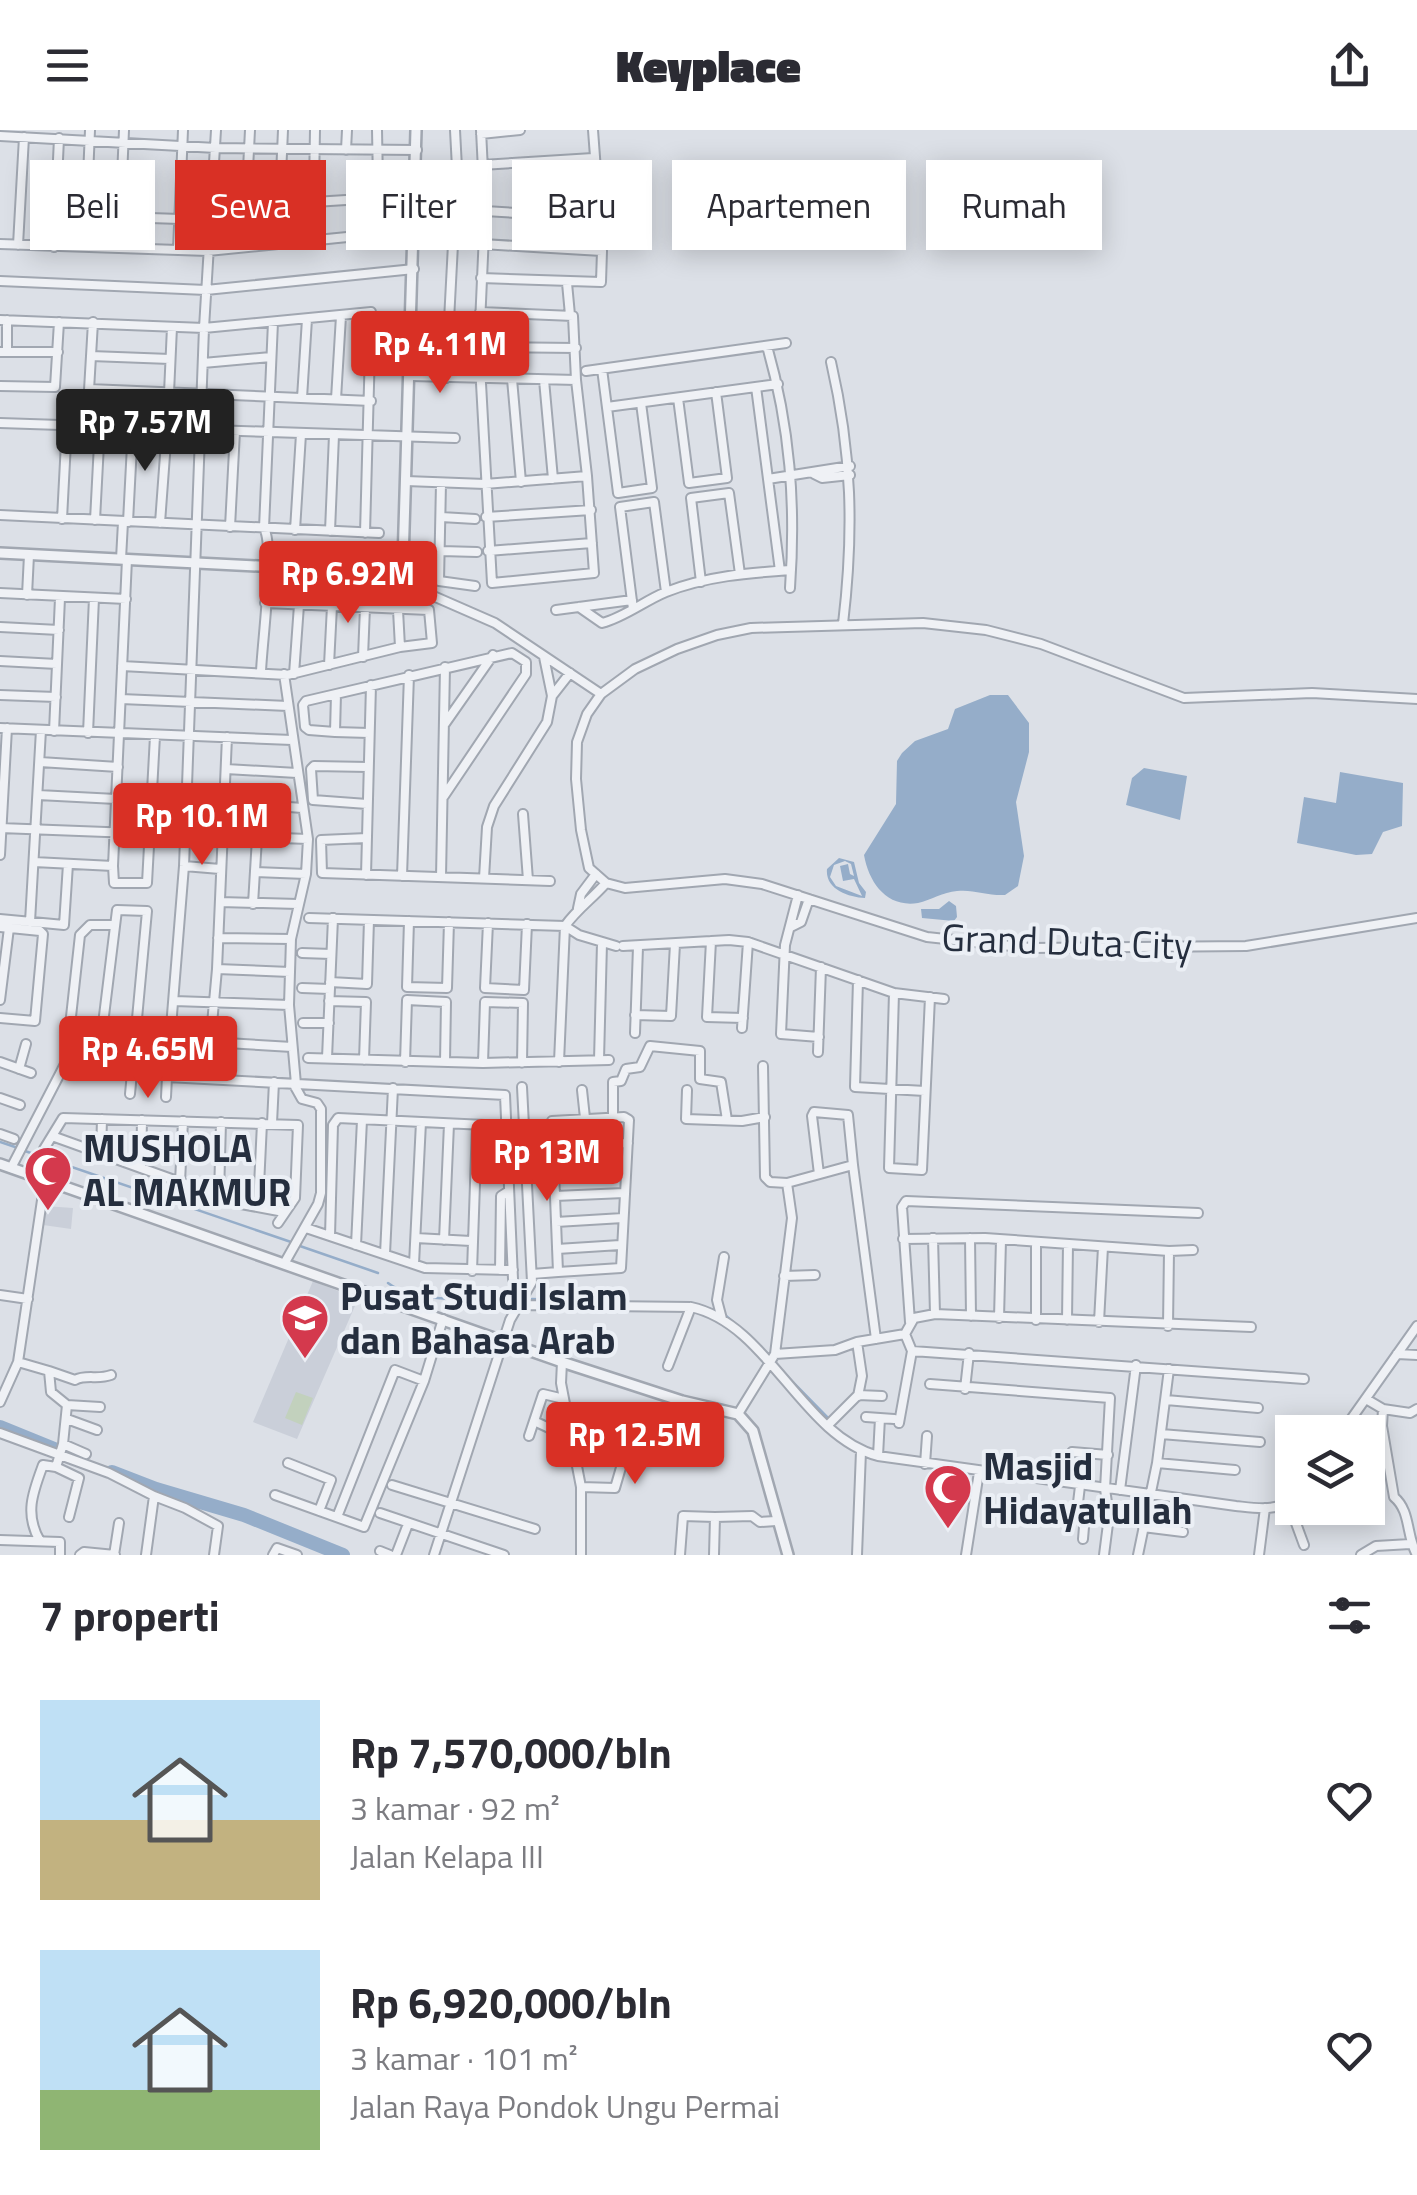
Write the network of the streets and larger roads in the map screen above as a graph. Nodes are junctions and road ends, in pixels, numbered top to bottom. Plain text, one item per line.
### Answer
1 (124, 130) edge
2 (183, 130) edge
3 (216, 130) edge
4 (250, 130) edge
5 (283, 130) edge
6 (315, 130) edge
7 (347, 130) edge
8 (377, 130) edge
9 (416, 130) edge
10 (454, 130) edge
11 (520, 130) edge
12 (593, 130) edge
13 (481, 132) edge
14 (90, 134) edge
15 (0, 136) edge
16 (24, 137) junction
17 (59, 138) junction
18 (122, 142) junction
19 (182, 145) junction
20 (216, 148) junction
21 (249, 148) junction
22 (282, 148) junction
23 (314, 150) junction
24 (346, 150) junction
25 (378, 150) junction
26 (417, 150) junction
27 (593, 158) joint
28 (58, 160) edge
29 (89, 160) edge
30 (122, 160) edge
31 (182, 160) edge
32 (248, 160) edge
33 (282, 160) edge
34 (314, 160) edge
35 (378, 160) edge
36 (417, 160) edge
37 (456, 160) edge
38 (480, 160) edge
39 (572, 160) edge
40 (0, 244) edge
41 (18, 245) junction
42 (30, 245) edge
43 (492, 245) edge
44 (178, 250) edge
45 (220, 250) edge
46 (415, 250) edge
47 (453, 250) edge
48 (482, 250) edge
49 (208, 251) junction
50 (602, 251) joint
51 (414, 269) junction
52 (481, 278) junction
53 (0, 281) edge
54 (568, 282) junction
55 (206, 290) junction
56 (480, 312) junction
57 (570, 315) junction
58 (341, 316) junction
59 (307, 319) junction
60 (4, 320) edge
61 (59, 322) junction
62 (93, 322) junction
63 (273, 322) junction
64 (172, 327) junction
65 (204, 328) junction
66 (786, 344) dead end
67 (767, 346) junction
68 (479, 347) junction
69 (576, 348) junction
70 (3, 352) edge
71 (58, 352) junction
72 (91, 356) junction
73 (271, 357) junction
74 (170, 359) junction
75 (831, 362) dead end
76 (203, 363) junction
77 (602, 369) junction
78 (586, 371) dead end
79 (410, 376) junction
80 (446, 378) junction
81 (475, 378) junction
82 (512, 379) junction
83 (544, 380) junction
84 (576, 380) junction
85 (778, 384) junction
86 (0, 386) edge
87 (756, 386) junction
88 (89, 389) junction
89 (716, 392) junction
90 (169, 393) junction
91 (202, 395) junction
92 (269, 396) junction
93 (302, 398) junction
94 (678, 398) junction
95 (336, 400) junction
96 (371, 401) junction
97 (641, 402) junction
98 (607, 407) junction
99 (0, 423) edge
100 (67, 423) junction
101 (87, 424) junction
102 (100, 425) junction
103 (133, 426) junction
104 (167, 428) junction
105 (200, 429) junction
106 (235, 431) junction
107 (268, 432) junction
108 (301, 434) junction
109 (334, 435) junction
110 (370, 437) junction
111 (408, 438) junction
112 (455, 438) dead end
113 (850, 471) junction
114 (792, 475) junction
115 (587, 476) junction
116 (552, 479) junction
117 (768, 479) junction
118 (406, 481) junction
119 (441, 482) junction
120 (520, 482) junction
121 (485, 484) junction
122 (592, 510) junction
123 (0, 516) edge
124 (441, 517) junction
125 (486, 517) junction
126 (62, 519) junction
127 (475, 519) dead end
128 (95, 520) junction
129 (126, 522) junction
130 (160, 524) junction
131 (196, 525) junction
132 (230, 527) junction
133 (264, 528) junction
134 (296, 530) junction
135 (330, 531) junction
136 (365, 533) junction
137 (379, 533) dead end
138 (592, 543) junction
139 (441, 551) junction
140 (488, 551) junction
141 (477, 552) dead end
142 (0, 554) edge
143 (29, 555) junction
144 (124, 559) junction
145 (403, 562) junction
146 (195, 564) junction
147 (267, 566) junction
148 (791, 570) junction
149 (780, 571) junction
150 (387, 572) junction
151 (740, 574) junction
152 (702, 582) junction
153 (475, 586) dead end
154 (790, 588) dead end
155 (422, 590) junction
156 (666, 592) junction
157 (0, 593) edge
158 (26, 595) junction
159 (60, 598) junction
160 (94, 598) junction
161 (126, 599) junction
162 (265, 603) junction
163 (633, 605) junction
164 (299, 606) junction
165 (332, 606) junction
166 (579, 607) junction
167 (365, 608) junction
168 (398, 610) junction
169 (556, 610) dead end
170 (843, 624) junction
171 (0, 627) edge
172 (59, 630) junction
173 (400, 647) junction
174 (494, 655) junction
175 (363, 658) junction
176 (544, 658) junction
177 (0, 661) edge
178 (57, 664) junction
179 (330, 665) junction
180 (122, 666) junction
181 (445, 666) junction
182 (193, 668) junction
183 (260, 672) junction
184 (570, 673) junction
185 (284, 674) junction
186 (294, 674) junction
187 (409, 676) junction
188 (371, 685) junction
189 (0, 694) edge
190 (336, 694) junction
191 (601, 694) junction
192 (552, 696) junction
193 (56, 697) junction
194 (1417, 698) edge
195 (121, 699) junction
196 (191, 702) junction
197 (288, 706) junction
198 (444, 726) junction
199 (4, 728) edge
200 (42, 730) junction
201 (54, 731) junction
202 (335, 732) junction
203 (88, 733) junction
204 (369, 733) junction
205 (119, 735) junction
206 (155, 736) junction
207 (227, 737) junction
208 (190, 738) junction
209 (292, 740) junction
210 (40, 762) junction
211 (118, 767) junction
212 (368, 767) junction
213 (226, 769) junction
214 (297, 774) junction
215 (2, 793) edge
216 (38, 794) junction
217 (444, 796) junction
218 (116, 799) junction
219 (224, 802) junction
220 (367, 804) junction
221 (302, 808) junction
222 (523, 814) dead end
223 (1, 828) edge
224 (36, 830) junction
225 (115, 834) junction
226 (150, 835) junction
227 (185, 836) junction
228 (223, 836) junction
229 (257, 838) junction
230 (367, 838) junction
231 (308, 840) junction
232 (0, 855) edge
233 (34, 862) junction
234 (68, 864) junction
235 (112, 866) junction
236 (184, 866) junction
237 (220, 868) junction
238 (255, 872) junction
239 (306, 874) junction
240 (596, 874) junction
241 (366, 875) junction
242 (402, 876) junction
243 (441, 877) junction
244 (484, 878) junction
245 (528, 880) junction
246 (550, 881) dead end
247 (606, 883) junction
248 (798, 895) junction
249 (809, 899) junction
250 (220, 902) junction
251 (253, 904) junction
252 (298, 904) junction
253 (578, 908) junction
254 (148, 911) junction
255 (161, 912) dead end
256 (310, 918) dead end
257 (333, 918) junction
258 (1417, 918) edge
259 (0, 919) edge
260 (369, 920) junction
261 (409, 921) junction
262 (30, 922) junction
263 (449, 922) junction
264 (488, 923) junction
265 (527, 924) junction
266 (114, 925) junction
267 (565, 926) junction
268 (791, 927) junction
269 (4, 928) edge
270 (218, 938) junction
271 (292, 939) junction
272 (711, 941) junction
273 (748, 942) junction
274 (602, 944) junction
275 (676, 944) junction
276 (638, 947) junction
277 (302, 953) dead end
278 (784, 953) junction
279 (331, 954) junction
280 (821, 967) junction
281 (217, 969) junction
282 (290, 972) junction
283 (858, 980) junction
284 (330, 986) junction
285 (302, 988) dead end
286 (894, 993) junction
287 (930, 997) junction
288 (944, 998) dead end
289 (0, 1000) edge
290 (174, 1001) junction
291 (330, 1001) junction
292 (214, 1002) junction
293 (289, 1005) junction
294 (636, 1015) junction
295 (0, 1018) edge
296 (743, 1018) junction
297 (303, 1023) dead end
298 (328, 1024) junction
299 (70, 1028) junction
300 (742, 1028) dead end
301 (102, 1032) junction
302 (635, 1033) dead end
303 (135, 1036) junction
304 (819, 1036) junction
305 (210, 1042) junction
306 (26, 1044) dead end
307 (292, 1047) junction
308 (818, 1052) dead end
309 (308, 1058) dead end
310 (327, 1058) junction
311 (364, 1060) junction
312 (598, 1060) junction
313 (609, 1060) dead end
314 (0, 1062) edge
315 (66, 1062) junction
316 (405, 1062) junction
317 (444, 1062) junction
318 (522, 1062) junction
319 (559, 1062) junction
320 (484, 1063) junction
321 (763, 1066) dead end
322 (18, 1069) junction
323 (131, 1069) junction
324 (31, 1073) dead end
325 (167, 1077) junction
326 (208, 1079) junction
327 (274, 1082) junction
328 (294, 1083) junction
329 (393, 1088) junction
330 (522, 1088) dead end
331 (889, 1089) junction
332 (582, 1090) dead end
333 (688, 1090) dead end
334 (926, 1092) junction
335 (130, 1094) dead end
336 (166, 1097) dead end
337 (0, 1098) edge
338 (20, 1105) dead end
339 (613, 1117) junction
340 (765, 1117) junction
341 (102, 1118) junction
342 (585, 1118) junction
343 (142, 1120) junction
344 (362, 1120) junction
345 (727, 1120) junction
346 (182, 1121) junction
347 (391, 1121) junction
348 (221, 1122) junction
349 (421, 1122) junction
350 (267, 1123) junction
351 (449, 1124) junction
352 (476, 1124) junction
353 (298, 1125) junction
354 (310, 1126) dead end
355 (506, 1126) junction
356 (0, 1134) edge
357 (52, 1136) junction
358 (628, 1143) junction
359 (553, 1145) junction
360 (18, 1146) junction
361 (44, 1149) dead end
362 (101, 1154) junction
363 (853, 1165) junction
364 (5, 1166) edge
365 (625, 1167) junction
366 (141, 1168) junction
367 (554, 1171) junction
368 (526, 1173) junction
369 (819, 1174) junction
370 (45, 1180) junction
371 (180, 1182) junction
372 (788, 1183) junction
373 (509, 1192) junction
374 (624, 1194) junction
375 (219, 1196) junction
376 (555, 1196) junction
377 (258, 1207) junction
378 (284, 1212) junction
379 (1198, 1214) dead end
380 (622, 1218) junction
381 (278, 1222) dead end
382 (556, 1222) junction
383 (309, 1229) dead end
384 (330, 1236) junction
385 (416, 1238) junction
386 (904, 1238) junction
387 (933, 1238) junction
388 (970, 1238) junction
389 (444, 1240) junction
390 (471, 1240) junction
391 (1001, 1240) junction
392 (1036, 1242) junction
393 (1068, 1244) junction
394 (356, 1245) junction
395 (620, 1245) junction
396 (1102, 1247) junction
397 (557, 1248) junction
398 (1193, 1250) dead end
399 (1169, 1251) junction
400 (385, 1254) junction
401 (724, 1257) dead end
402 (284, 1264) junction
403 (414, 1264) junction
404 (500, 1270) junction
405 (472, 1271) junction
406 (558, 1272) junction
407 (532, 1274) junction
408 (816, 1275) dead end
409 (784, 1276) junction
410 (0, 1295) edge
411 (28, 1298) junction
412 (518, 1304) junction
413 (691, 1307) junction
414 (935, 1314) junction
415 (971, 1316) junction
416 (999, 1318) junction
417 (444, 1319) junction
418 (722, 1319) junction
419 (1036, 1320) junction
420 (1067, 1320) junction
421 (1099, 1322) junction
422 (910, 1324) junction
423 (1168, 1326) junction
424 (1417, 1326) edge
425 (1252, 1327) dead end
426 (906, 1334) junction
427 (876, 1338) junction
428 (504, 1340) junction
429 (857, 1342) junction
430 (912, 1350) junction
431 (969, 1353) junction
432 (1398, 1354) junction
433 (1417, 1355) edge
434 (771, 1358) junction
435 (18, 1362) junction
436 (562, 1362) junction
437 (1136, 1365) junction
438 (668, 1366) dead end
439 (1168, 1369) junction
440 (49, 1371) junction
441 (111, 1375) dead end
442 (1304, 1378) dead end
443 (424, 1382) junction
444 (930, 1384) dead end
445 (965, 1389) junction
446 (858, 1396) junction
447 (882, 1396) dead end
448 (1366, 1398) junction
449 (564, 1399) junction
450 (682, 1400) junction
451 (1166, 1400) junction
452 (0, 1402) edge
453 (66, 1405) junction
454 (100, 1407) dead end
455 (1258, 1408) dead end
456 (1383, 1409) junction
457 (1417, 1409) edge
458 (738, 1414) junction
459 (679, 1415) dead end
460 (1354, 1415) edge
461 (866, 1416) dead end
462 (880, 1418) junction
463 (67, 1419) junction
464 (534, 1422) junction
465 (828, 1426) junction
466 (652, 1427) dead end
467 (96, 1430) dead end
468 (0, 1433) edge
469 (1161, 1434) junction
470 (564, 1435) dead end
471 (529, 1436) dead end
472 (927, 1436) dead end
473 (1260, 1442) dead end
474 (62, 1449) junction
475 (861, 1452) junction
476 (879, 1452) junction
477 (1072, 1452) dead end
478 (86, 1454) dead end
479 (1108, 1455) junction
480 (1156, 1462) junction
481 (288, 1463) dead end
482 (925, 1464) junction
483 (56, 1468) junction
484 (1235, 1470) dead end
485 (979, 1472) junction
486 (392, 1485) dead end
487 (1080, 1486) junction
488 (1106, 1487) junction
489 (580, 1488) junction
490 (1120, 1489) junction
491 (1149, 1492) junction
492 (275, 1495) dead end
493 (154, 1496) junction
494 (451, 1503) junction
495 (1275, 1506) edge
496 (1265, 1508) junction
497 (319, 1511) junction
498 (380, 1513) dead end
499 (1087, 1514) junction
500 (716, 1516) junction
501 (1109, 1516) junction
502 (337, 1517) junction
503 (70, 1518) dead end
504 (776, 1521) junction
505 (119, 1523) dead end
506 (408, 1524) junction
507 (1297, 1525) edge
508 (1143, 1526) junction
509 (535, 1529) dead end
510 (1183, 1532) dead end
511 (441, 1534) junction
512 (1083, 1539) dead end
513 (0, 1540) edge
514 (40, 1541) junction
515 (1410, 1544) junction
516 (1304, 1546) dead end
517 (380, 1551) dead end
518 (60, 1555) edge
519 (80, 1555) edge
520 (115, 1555) edge
521 (146, 1555) edge
522 (214, 1555) edge
523 (273, 1555) edge
524 (296, 1555) edge
525 (393, 1555) edge
526 (434, 1555) edge
527 (504, 1555) edge
528 (581, 1555) edge
529 (680, 1555) edge
530 (714, 1555) edge
531 (788, 1555) edge
532 (858, 1555) edge
533 (966, 1555) edge
534 (1104, 1555) edge
535 (1138, 1555) edge
536 (1259, 1555) edge
537 (1361, 1555) edge
538 (1417, 1555) edge

1 - 18 street
2 - 19 street
3 - 20 street
4 - 21 street
5 - 22 street
6 - 23 street
7 - 24 street
8 - 25 street
9 - 26 street
10 - 37 street
11 - 13 street
12 - 27 street
13 - 38 street
14 - 17 street
14 - 18 street
14 - 29 street
15 - 16 street
16 - 17 street
16 - 41 street
17 - 28 street
18 - 19 street
18 - 30 street
19 - 20 street
19 - 31 street
20 - 21 street
20 - 49 street
21 - 22 street
21 - 32 street
22 - 23 street
22 - 33 street
23 - 24 street
23 - 34 street
24 - 25 street
25 - 26 street
25 - 35 street
26 - 36 street
27 - 39 street
40 - 41 street
41 - 42 street
43 - 50 street
44 - 49 street
45 - 49 street
46 - 51 street
47 - 80 street
48 - 52 street
49 - 55 street
50 - 54 street
51 - 55 street
51 - 79 street
52 - 54 street
52 - 56 street
53 - 55 street
54 - 57 street
55 - 65 street
56 - 57 street
56 - 68 street
57 - 69 street
58 - 59 street
58 - 95 street
58 - 96 street
59 - 63 street
59 - 93 street
60 - 61 street
60 - 70 street
61 - 62 street
61 - 71 street
62 - 64 street
62 - 72 street
63 - 65 street
63 - 73 street
64 - 65 street
64 - 74 street
65 - 76 street
66 - 67 street
67 - 77 street
67 - 85 street
68 - 69 street
68 - 81 street
69 - 84 street
70 - 71 street
71 - 86 street
72 - 74 street
72 - 88 street
73 - 76 street
73 - 92 street
74 - 90 street
75 - 113 street
76 - 91 street
77 - 78 street
77 - 98 street
79 - 80 street
79 - 111 street
80 - 81 street
81 - 82 street
81 - 121 street
82 - 83 street
82 - 120 street
83 - 84 street
83 - 116 street
84 - 115 street
85 - 87 street
85 - 114 street
87 - 89 street
87 - 117 street
88 - 90 street
88 - 101 street
89 - 94 street
89 - 94 street
90 - 91 street
91 - 92 street
91 - 105 street
92 - 93 street
92 - 107 street
93 - 95 street
94 - 97 street
95 - 96 street
96 - 110 street
97 - 98 street
97 - 98 street
99 - 100 street
100 - 101 street
100 - 126 street
101 - 102 street
102 - 103 street
102 - 128 street
103 - 104 street
103 - 129 street
104 - 105 street
104 - 130 street
105 - 106 street
105 - 131 street
106 - 107 street
106 - 132 street
107 - 108 street
107 - 133 street
108 - 109 street
108 - 134 street
109 - 110 street
109 - 135 street
110 - 111 street
110 - 136 street
111 - 112 street
111 - 118 street
113 - 114 street
113 - 170 street
114 - 117 street
114 - 148 street
115 - 116 street
115 - 122 street
116 - 120 street
117 - 149 street
118 - 119 street
118 - 145 street
119 - 121 street
119 - 124 street
120 - 121 street
121 - 125 street
122 - 125 street
122 - 138 street
123 - 126 street
124 - 127 street
124 - 139 street
125 - 140 street
126 - 128 street
128 - 129 street
129 - 130 street
129 - 144 street
130 - 131 street
131 - 132 street
131 - 146 street
132 - 133 street
133 - 134 street
133 - 147 street
134 - 135 street
135 - 136 street
136 - 137 street
138 - 140 street
138 - 140 street
139 - 141 street
139 - 153 street
142 - 143 street
143 - 144 street
143 - 158 street
144 - 146 street
144 - 161 street
145 - 150 street
145 - 155 street
146 - 147 street
146 - 182 street
147 - 150 street
147 - 162 street
148 - 149 street
148 - 154 street
149 - 151 street
150 - 155 street
151 - 152 street
151 - 152 street
152 - 156 street
155 - 176 street
156 - 163 street
156 - 163 street
157 - 158 street
158 - 159 street
159 - 160 street
159 - 172 street
160 - 161 street
160 - 203 street
161 - 180 street
162 - 164 street
162 - 183 street
163 - 166 street
163 - 166 street
164 - 165 street
164 - 186 street
165 - 167 street
165 - 179 street
166 - 169 street
167 - 168 street
167 - 175 street
168 - 173 street
168 - 173 street
170 - 191 street
170 - 194 street
171 - 172 street
172 - 178 street
173 - 175 street
174 - 181 street
174 - 198 street
174 - 217 street
175 - 179 street
176 - 184 street
176 - 192 street
177 - 178 street
178 - 193 street
179 - 186 street
180 - 182 street
180 - 195 street
181 - 187 street
181 - 198 street
182 - 183 street
182 - 196 street
183 - 185 street
184 - 191 street
184 - 192 street
185 - 186 street
185 - 197 street
187 - 188 street
187 - 242 street
188 - 190 street
188 - 204 street
189 - 193 street
190 - 202 street
190 - 202 street
191 - 240 street
192 - 244 street
193 - 201 street
195 - 196 street
195 - 205 street
196 - 197 street
196 - 208 street
197 - 209 street
198 - 217 street
199 - 200 street
199 - 215 street
200 - 201 street
200 - 210 street
201 - 203 street
202 - 204 street
203 - 205 street
204 - 212 street
205 - 206 street
205 - 211 street
206 - 208 street
206 - 226 street
207 - 208 street
207 - 209 street
207 - 213 street
208 - 227 street
209 - 214 street
210 - 211 street
210 - 216 street
211 - 218 street
212 - 220 street
212 - 220 street
213 - 214 street
213 - 219 street
214 - 221 street
215 - 223 street
216 - 218 street
216 - 224 street
217 - 243 street
218 - 225 street
219 - 221 street
219 - 228 street
220 - 230 street
221 - 231 street
222 - 245 street
223 - 224 street
223 - 232 street
224 - 225 street
224 - 233 street
225 - 226 street
225 - 235 street
226 - 227 street
226 - 235 street
227 - 236 street
228 - 229 street
228 - 237 street
229 - 231 street
229 - 238 street
230 - 241 street
230 - 241 street
231 - 239 street
233 - 234 street
233 - 262 street
234 - 235 street
234 - 262 street
236 - 237 street
236 - 290 street
237 - 250 street
238 - 239 street
238 - 251 street
239 - 252 street
240 - 247 street
240 - 253 street
241 - 242 street
242 - 243 street
243 - 244 street
244 - 245 street
245 - 246 street
247 - 248 street, Grand Duta City
247 - 253 street
248 - 249 street, Grand Duta City
248 - 268 street
249 - 258 street, Grand Duta City
249 - 268 street
250 - 251 street
250 - 270 street
251 - 252 street
252 - 271 street
253 - 267 street
254 - 255 street
254 - 266 street
254 - 303 street
256 - 257 street
257 - 260 street
257 - 279 street
259 - 262 street
260 - 261 street
260 - 284 street
261 - 263 street
261 - 263 street
263 - 264 street
264 - 265 street
264 - 265 street
265 - 267 street
266 - 299 street
266 - 301 street
267 - 274 street
267 - 319 street
268 - 278 street
269 - 289 street
269 - 295 street
270 - 271 street
270 - 281 street
271 - 282 street
272 - 273 street
272 - 275 street
272 - 296 street
273 - 278 street
273 - 296 street
274 - 276 street
274 - 312 street
275 - 276 street
275 - 294 street
276 - 294 street
277 - 279 street
278 - 280 street
278 - 304 street
279 - 284 street
280 - 283 street
280 - 304 street
281 - 282 street
281 - 292 street
282 - 293 street
283 - 286 street
283 - 331 street
284 - 285 street
284 - 291 street
286 - 287 street
286 - 331 street
287 - 288 street
287 - 334 street
290 - 292 street
290 - 325 street
291 - 298 street
291 - 311 street
292 - 293 street
292 - 305 street
293 - 307 street
294 - 302 street
296 - 300 street
297 - 298 street
298 - 310 street
299 - 301 street
299 - 315 street
301 - 303 street
303 - 323 street
304 - 308 street
305 - 307 street
305 - 326 street
306 - 322 street
307 - 328 street
309 - 310 street
310 - 311 street
311 - 316 street
312 - 313 street
312 - 319 street
314 - 322 street
315 - 323 street
315 - 360 street
316 - 317 street
316 - 317 street
317 - 320 street
318 - 319 street
318 - 320 street
318 - 320 street
321 - 340 street
322 - 324 street
323 - 335 street
325 - 326 street
325 - 336 street
326 - 327 street
327 - 328 street
327 - 350 street
328 - 329 street
328 - 402 street
329 - 347 street
329 - 355 street
330 - 368 street
331 - 334 street
331 - 334 street
332 - 342 street
333 - 345 street
337 - 338 street
339 - 342 street
339 - 345 street
339 - 358 street
340 - 345 street
340 - 372 street
341 - 343 street
341 - 357 street
341 - 362 street
342 - 359 street
343 - 346 street
343 - 366 street
344 - 347 street
344 - 384 street
344 - 394 street
346 - 348 street
346 - 371 street
347 - 349 street
347 - 400 street
348 - 350 street
348 - 375 street
349 - 351 street
349 - 385 street
350 - 353 street
350 - 377 street
351 - 352 street
351 - 389 street
352 - 355 street
352 - 390 street
353 - 354 street
353 - 378 street
355 - 373 street
356 - 360 street
357 - 361 street
357 - 362 street
358 - 359 street
358 - 365 street
359 - 367 street
360 - 364 street
362 - 366 street
363 - 369 street
363 - 369 street
363 - 427 street
364 - 370 street
365 - 367 street
365 - 374 street
366 - 371 street
367 - 368 street
367 - 376 street
368 - 407 street
369 - 372 street
370 - 402 street
370 - 411 street
371 - 375 street
372 - 409 street
373 - 404 street
373 - 404 street
374 - 376 street
374 - 380 street
375 - 377 street
376 - 382 street
377 - 378 street
378 - 381 street
379 - 386 street
380 - 382 street
380 - 395 street
382 - 397 street
383 - 384 street
384 - 394 street
385 - 389 street
385 - 403 street
386 - 387 street
386 - 422 street
387 - 388 street
387 - 414 street
388 - 391 street
388 - 415 street
389 - 390 street
390 - 405 street
391 - 392 street
391 - 416 street
392 - 393 street
392 - 419 street
393 - 396 street
393 - 420 street
394 - 400 street
395 - 397 street
395 - 406 street
396 - 399 street
396 - 421 street
397 - 406 street
398 - 399 street
399 - 423 street
400 - 403 street
401 - 418 street
402 - 417 street
403 - 405 street
404 - 405 street
406 - 407 street
407 - 412 street
408 - 409 street
409 - 434 street
410 - 411 street
411 - 435 street
412 - 413 street
412 - 428 street
413 - 418 street
413 - 438 street
414 - 415 street
414 - 422 street
415 - 416 street
416 - 419 street
417 - 428 street
417 - 443 street
418 - 434 street
419 - 420 street
420 - 421 street
421 - 423 street
422 - 426 street
423 - 425 street
424 - 432 street
426 - 427 street
426 - 430 street
427 - 429 street
428 - 436 street
428 - 494 street
429 - 434 street
429 - 446 street
430 - 431 street
430 - 462 street
431 - 437 street
431 - 445 street
432 - 433 street
432 - 448 street
434 - 458 street
434 - 465 street
435 - 440 street
435 - 452 street
436 - 449 street
436 - 450 street
437 - 439 street
437 - 490 street
439 - 442 street
439 - 451 street
440 - 441 street
440 - 453 street
443 - 502 street
443 - 502 street
444 - 445 street
445 - 479 street
446 - 447 street
446 - 465 street
448 - 456 street
448 - 460 street
449 - 464 street
449 - 489 street
450 - 458 street
450 - 459 street
451 - 455 street
451 - 469 street
453 - 454 street
453 - 463 street
456 - 457 street
456 - 515 street
458 - 504 street
461 - 462 street
462 - 476 street
463 - 467 street
463 - 474 street
464 - 470 street
464 - 471 street
465 - 475 street
466 - 489 street
468 - 474 street
469 - 473 street
469 - 480 street
472 - 482 street
474 - 478 street
474 - 483 street
474 - 493 street
475 - 476 street
475 - 532 street
476 - 482 street
477 - 479 street
479 - 488 street
480 - 484 street
480 - 491 street
481 - 497 street
482 - 485 street
483 - 503 street
483 - 514 street
485 - 487 street
485 - 533 street
486 - 494 street
487 - 488 street
487 - 499 street
488 - 490 street
488 - 501 street
489 - 528 street
490 - 491 street
491 - 496 street
491 - 508 street
492 - 497 street
493 - 521 street
493 - 522 street
494 - 509 street
494 - 511 street
495 - 496 street
496 - 536 street
497 - 502 street
498 - 506 street
499 - 501 street
499 - 512 street
500 - 504 street
500 - 529 street
500 - 530 street
501 - 534 street
504 - 531 street
505 - 520 street
506 - 511 street
506 - 525 street
507 - 516 street
508 - 510 street
508 - 535 street
511 - 526 street
511 - 527 street
513 - 514 street
514 - 518 street
515 - 537 street
515 - 538 street
517 - 525 street
519 - 520 street
523 - 524 street

